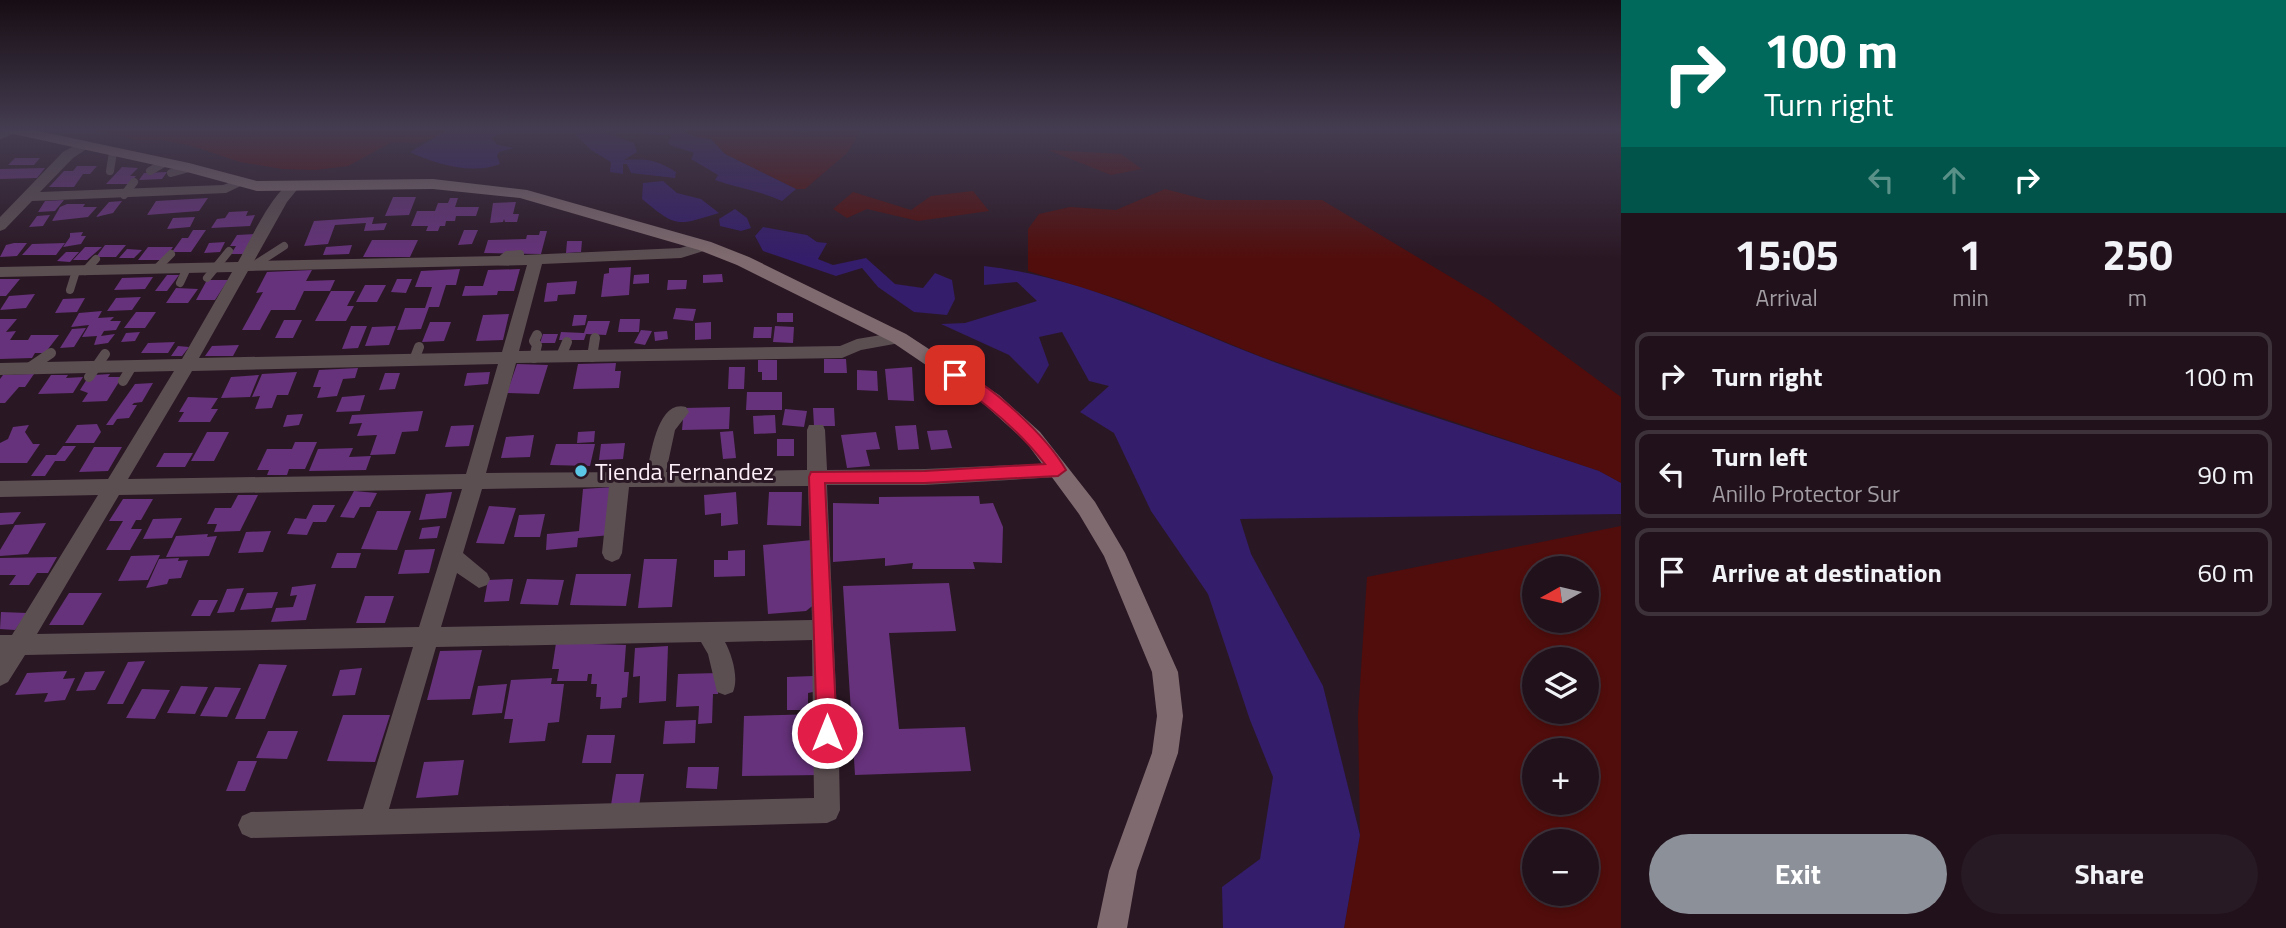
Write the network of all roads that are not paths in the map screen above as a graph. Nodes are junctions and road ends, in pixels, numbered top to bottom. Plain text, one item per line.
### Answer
1 (51, 172) edge
2 (188, 172) edge
3 (134, 182) dead end
4 (242, 182) junction
5 (293, 186) junction
6 (124, 195) junction
7 (27, 197) junction
8 (0, 226) edge
9 (284, 246) dead end
10 (705, 246) junction
11 (229, 251) dead end
12 (171, 254) dead end
13 (540, 260) junction
14 (247, 266) junction
15 (85, 267) junction
16 (138, 268) junction
17 (187, 268) junction
18 (0, 272) edge
19 (211, 272) junction
20 (180, 284) dead end
21 (70, 290) dead end
22 (537, 335) dead end
23 (595, 338) dead end
24 (899, 338) junction
25 (51, 353) dead end
26 (508, 357) junction
27 (592, 357) junction
28 (534, 358) junction
29 (167, 362) junction
30 (5, 366) edge
31 (29, 368) junction
32 (680, 412) dead end
33 (816, 430) dead end
34 (1058, 470) junction
35 (817, 477) junction
36 (620, 479) junction
37 (655, 479) junction
38 (474, 481) junction
39 (113, 487) junction
40 (0, 489) edge
41 (611, 553) dead end
42 (451, 555) junction
43 (479, 579) dead end
44 (824, 630) junction
45 (708, 634) junction
46 (427, 636) junction
47 (9, 644) edge
48 (0, 675) edge
49 (725, 684) dead end
50 (372, 822) junction
51 (251, 825) dead end
52 (1112, 928) edge

1 - 7 street
2 - 4 street
3 - 6 lane
4 - 5 street
4 - 6 street
5 - 10 street
5 - 14 street
6 - 7 street
7 - 8 street
9 - 14 lane
10 - 13 street
10 - 24 street
11 - 19 lane
12 - 16 lane
13 - 14 street
13 - 26 street
14 - 19 street
14 - 29 street
15 - 16 street
15 - 18 street
15 - 21 lane
16 - 17 street
17 - 19 street
17 - 20 lane
22 - 28 lane
23 - 27 lane
24 - 27 street
24 - 34 street
25 - 31 lane
26 - 28 street
26 - 29 street
26 - 38 street
27 - 28 street
29 - 31 street
29 - 39 street
30 - 31 street
32 - 37 street
33 - 35 street
34 - 35 street
34 - 52 street
35 - 37 street
35 - 44 street
36 - 37 street
36 - 38 street
36 - 41 street
38 - 39 street
38 - 42 street
39 - 40 street
39 - 47 street
42 - 43 street
42 - 46 street
44 - 45 street
44 - 50 street
45 - 46 street
45 - 49 street
46 - 47 street
46 - 50 street
47 - 48 street
50 - 51 street

